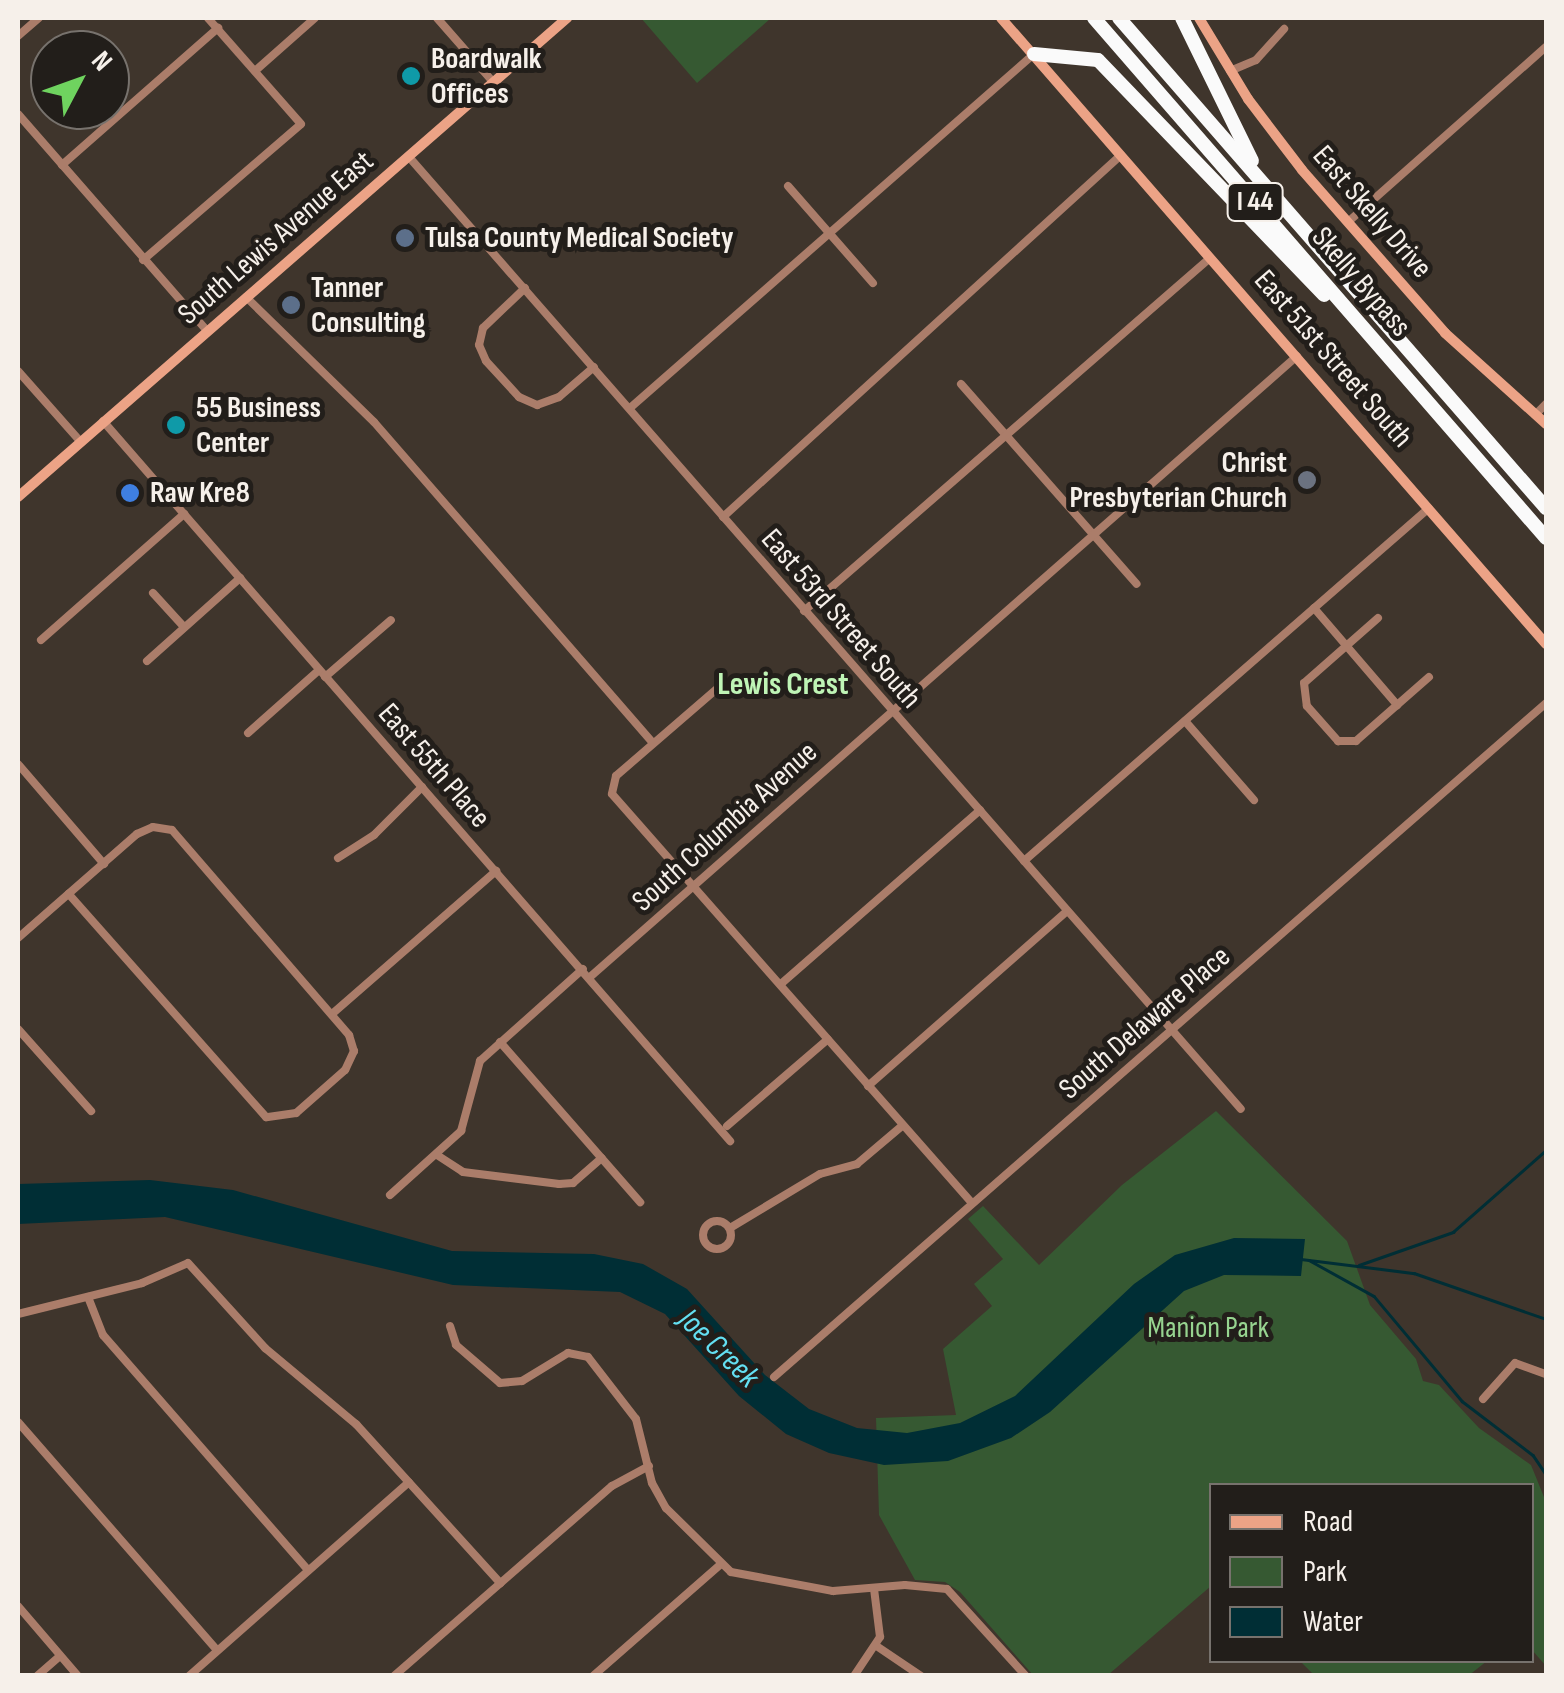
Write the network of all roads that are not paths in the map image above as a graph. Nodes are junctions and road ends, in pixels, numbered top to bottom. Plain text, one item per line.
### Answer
1 (39, 18) edge
2 (208, 18) edge
3 (315, 18) edge
4 (437, 18) edge
5 (568, 18) edge
6 (1002, 18) edge
7 (1094, 18) edge
8 (1119, 18) edge
9 (1182, 18) edge
10 (1200, 18) edge
11 (218, 28) junction
12 (1284, 29) dead end
13 (18, 36) edge
14 (1546, 48) edge
15 (1034, 54) junction
16 (255, 71) junction
17 (1230, 71) junction
18 (493, 82) junction
19 (18, 114) edge
20 (1121, 155) junction
21 (409, 157) junction
22 (62, 165) junction
23 (1264, 184) junction
24 (788, 186) dead end
25 (1348, 222) junction
26 (830, 234) junction
27 (1210, 258) junction
28 (143, 260) junction
29 (874, 284) dead end
30 (525, 288) junction
31 (246, 297) junction
32 (206, 331) junction
33 (1298, 356) junction
34 (594, 367) junction
35 (18, 371) edge
36 (961, 384) dead end
37 (1416, 388) junction
38 (1546, 404) edge
39 (630, 408) junction
40 (1535, 415) junction
41 (103, 421) junction
42 (1546, 424) edge
43 (1005, 434) junction
44 (80, 441) junction
45 (18, 496) edge
46 (1430, 508) junction
47 (1546, 508) edge
48 (184, 514) junction
49 (723, 517) junction
50 (1092, 533) junction
51 (1546, 538) edge
52 (240, 578) junction
53 (1136, 584) dead end
54 (153, 593) dead end
55 (1314, 608) junction
56 (804, 610) junction
57 (1378, 618) dead end
58 (391, 620) dead end
59 (184, 627) junction
60 (40, 640) dead end
61 (1546, 644) edge
62 (1346, 646) junction
63 (147, 661) dead end
64 (322, 673) junction
65 (1429, 677) dead end
66 (719, 687) dead end
67 (1546, 703) edge
68 (1398, 705) junction
69 (891, 710) junction
70 (1184, 721) junction
71 (248, 733) dead end
72 (654, 743) junction
73 (18, 764) edge
74 (422, 787) junction
75 (1254, 800) dead end
76 (980, 810) junction
77 (338, 858) dead end
78 (1024, 862) junction
79 (104, 864) junction
80 (496, 870) junction
81 (692, 883) junction
82 (69, 894) junction
83 (1068, 911) junction
84 (18, 938) edge
85 (583, 969) junction
86 (590, 977) junction
87 (782, 983) junction
88 (332, 1014) junction
89 (18, 1029) edge
90 (1172, 1030) junction
91 (828, 1039) junction
92 (500, 1042) junction
93 (868, 1086) junction
94 (1241, 1109) dead end
95 (90, 1111) dead end
96 (727, 1126) dead end
97 (902, 1126) junction
98 (730, 1141) dead end
99 (437, 1155) junction
100 (602, 1158) junction
101 (390, 1195) dead end
102 (640, 1202) dead end
103 (972, 1203) junction
104 (730, 1228) dead end
105 (88, 1297) junction
106 (18, 1314) edge
107 (450, 1326) dead end
108 (1546, 1374) edge
109 (774, 1378) dead end
110 (1483, 1398) dead end
111 (18, 1422) edge
112 (649, 1466) junction
113 (408, 1482) junction
114 (720, 1565) junction
115 (308, 1570) junction
116 (500, 1583) junction
117 (874, 1589) junction
118 (18, 1606) edge
119 (878, 1647) junction
120 (217, 1650) junction
121 (60, 1656) junction
122 (399, 1674) edge
123 (37, 1676) edge
124 (78, 1676) edge
125 (189, 1676) edge
126 (594, 1676) edge
127 (854, 1676) edge
128 (921, 1676) edge
129 (1026, 1676) edge

1 - 13 street
2 - 11 street
3 - 16 street
4 - 18 street
5 - 18 main road, South Lewis Avenue East
6 - 15 main road, East 51st Street South
7 - 37 highway, Skelly Bypass / I 44
8 - 23 highway, Skelly Bypass / I 44
9 - 23 highway
10 - 17 main road, East Skelly Drive
11 - 16 street
11 - 22 street
12 - 17 street
14 - 25 street
15 - 20 main road, East 51st Street South
15 - 26 street
15 - 37 highway
16 - 28 street
17 - 25 main road, East Skelly Drive
18 - 21 main road, South Lewis Avenue East
19 - 22 street
20 - 27 main road, East 51st Street South
20 - 49 street
21 - 30 street, East 53rd Street South
21 - 31 main road, South Lewis Avenue East
22 - 28 street
23 - 47 highway, Skelly Bypass / I 44
24 - 26 street
25 - 40 main road, East Skelly Drive
26 - 29 street
26 - 39 street
27 - 33 main road, East 51st Street South
27 - 43 street
28 - 32 street
30 - 34 street, East 53rd Street South
30 - 34 street
31 - 32 main road, South Lewis Avenue East
31 - 72 street
32 - 41 main road, South Lewis Avenue East
33 - 46 main road, East 51st Street South
33 - 50 street, South Columbia Avenue
34 - 39 street, East 53rd Street South
35 - 44 street
36 - 43 street
37 - 51 highway, Skelly Bypass / I 44
38 - 40 street
39 - 49 street, East 53rd Street South
40 - 42 main road, East Skelly Drive
41 - 44 main road, South Lewis Avenue East
41 - 48 street, East 55th Place
43 - 50 street
43 - 56 street
44 - 45 main road, South Lewis Avenue East
46 - 55 street
46 - 61 main road, East 51st Street South
48 - 52 street, East 55th Place
48 - 60 street
49 - 56 street, East 53rd Street South
50 - 53 street
50 - 69 street, South Columbia Avenue
52 - 59 street
52 - 64 street, East 55th Place
54 - 59 street
55 - 62 street
55 - 70 street
56 - 69 street, East 53rd Street South
57 - 62 street
58 - 64 street
59 - 63 street
62 - 68 street
62 - 68 street
64 - 71 street
64 - 74 street, East 55th Place
65 - 68 street
66 - 72 street
67 - 90 street, South Delaware Place
69 - 76 street, East 53rd Street South
69 - 81 street, South Columbia Avenue
70 - 75 street
70 - 78 street
72 - 81 street
73 - 79 street
74 - 77 street
74 - 80 street, East 55th Place
76 - 78 street, East 53rd Street South
76 - 87 street
78 - 83 street, East 53rd Street South
79 - 82 street
79 - 88 street
80 - 85 street, East 55th Place
80 - 88 street
81 - 86 street, South Columbia Avenue
81 - 87 street
82 - 84 street
82 - 88 street
83 - 90 street, East 53rd Street South
83 - 93 street
85 - 86 street, East 55th Place
85 - 92 street
86 - 98 street, East 55th Place
87 - 91 street
89 - 95 street
90 - 94 street, East 53rd Street South
90 - 103 street, South Delaware Place
91 - 93 street
91 - 96 street
92 - 99 street
92 - 100 street
93 - 97 street
97 - 103 street
97 - 104 street
99 - 100 street
99 - 101 street
100 - 102 street
103 - 109 street, South Delaware Place
105 - 106 street
105 - 113 street
105 - 115 street
107 - 112 street
108 - 110 street
111 - 120 street
112 - 114 street
112 - 116 street
113 - 115 street
113 - 116 street
114 - 117 street
114 - 126 street
115 - 120 street
116 - 122 street
117 - 119 street
117 - 129 street
118 - 121 street
119 - 127 street
119 - 128 street
120 - 125 street
121 - 123 street
121 - 124 street

